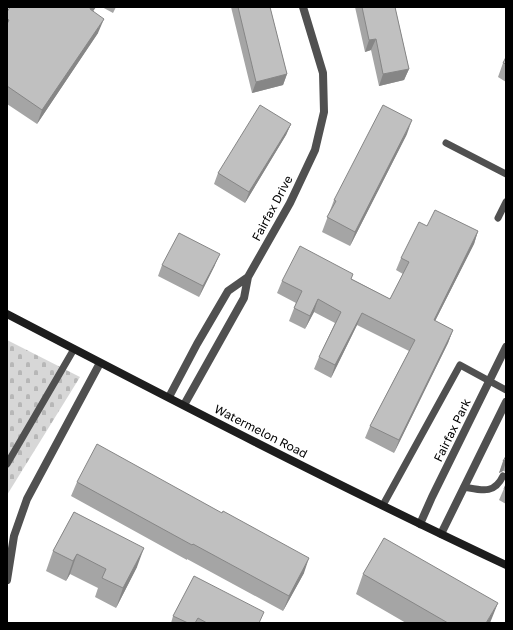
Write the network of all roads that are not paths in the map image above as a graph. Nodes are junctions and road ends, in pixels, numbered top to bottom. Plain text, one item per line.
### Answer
1 (302, 7) edge
2 (446, 143) dead end
3 (506, 174) edge
4 (506, 202) edge
5 (498, 218) dead end
6 (248, 277) junction
7 (7, 314) edge
8 (506, 347) edge
9 (74, 349) junction
10 (100, 363) junction
11 (489, 381) junction
12 (506, 390) edge
13 (169, 397) junction
14 (506, 402) edge
15 (184, 405) junction
16 (7, 464) edge
17 (503, 476) dead end
18 (464, 487) junction
19 (383, 505) junction
20 (420, 524) junction
21 (441, 534) junction
22 (506, 565) edge
23 (7, 580) edge

1 - 6 street, Fairfax Drive
2 - 3 lane
4 - 5 lane
6 - 13 street, Fairfax Drive
6 - 15 street
7 - 9 main road, Watermelon Road
8 - 11 street, Fairfax Park
9 - 10 main road, Watermelon Road
9 - 16 lane
10 - 13 main road, Watermelon Road
10 - 23 street
11 - 12 lane
11 - 19 lane
11 - 20 street, Fairfax Park
13 - 15 main road, Watermelon Road
14 - 18 street
15 - 19 main road, Watermelon Road
17 - 18 lane
18 - 21 street
19 - 20 main road, Watermelon Road
20 - 21 main road, Watermelon Road
21 - 22 main road, Watermelon Road

